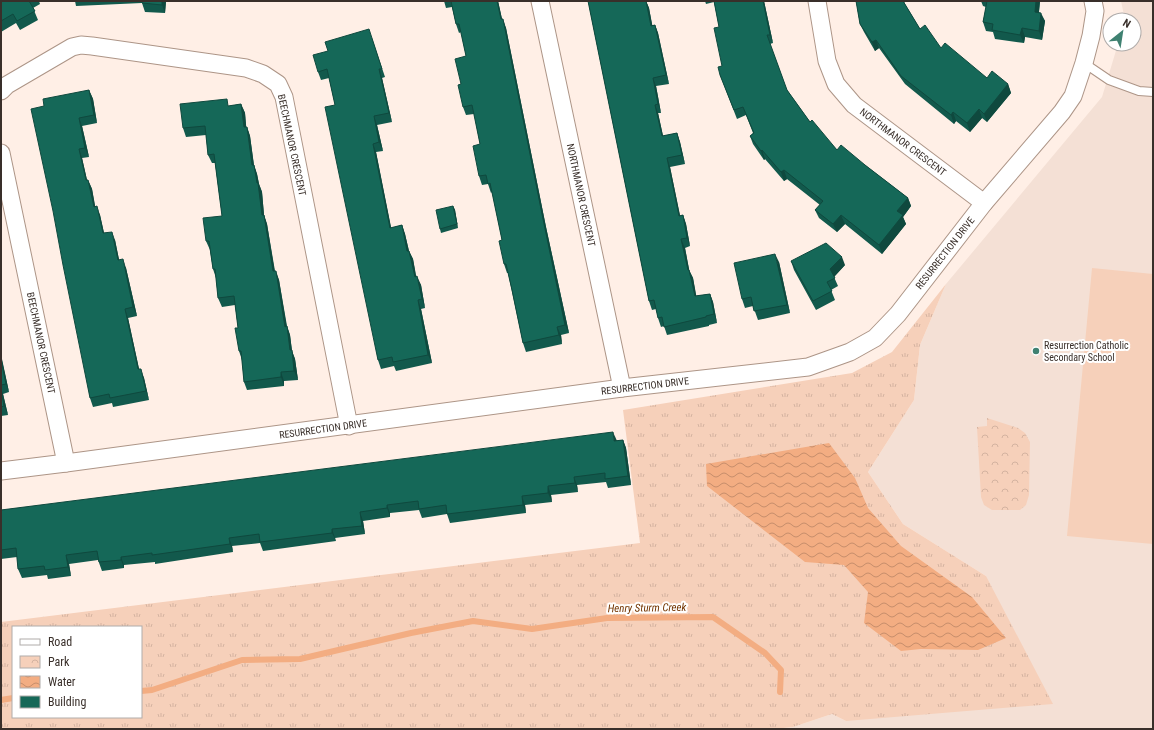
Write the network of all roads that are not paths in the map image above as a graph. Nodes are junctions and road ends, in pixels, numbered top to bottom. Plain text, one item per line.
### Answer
1 (540, 1) edge
2 (817, 1) edge
3 (1093, 1) edge
4 (1084, 63) junction
5 (1, 91) edge
6 (1153, 92) edge
7 (1, 153) edge
8 (984, 203) junction
9 (622, 388) junction
10 (349, 426) junction
11 (66, 463) junction
12 (1, 471) edge

1 - 9 street, NORTHMANOR CRESCENT
2 - 8 street, NORTHMANOR CRESCENT
3 - 4 street, RESURRECTION DRIVE
4 - 6 lane
4 - 8 street, RESURRECTION DRIVE
5 - 10 street, BEECHMANOR CRESCENT
7 - 11 street, BEECHMANOR CRESCENT
8 - 9 street, RESURRECTION DRIVE
9 - 10 street, RESURRECTION DRIVE
10 - 11 street, RESURRECTION DRIVE
11 - 12 street, RESURRECTION DRIVE

